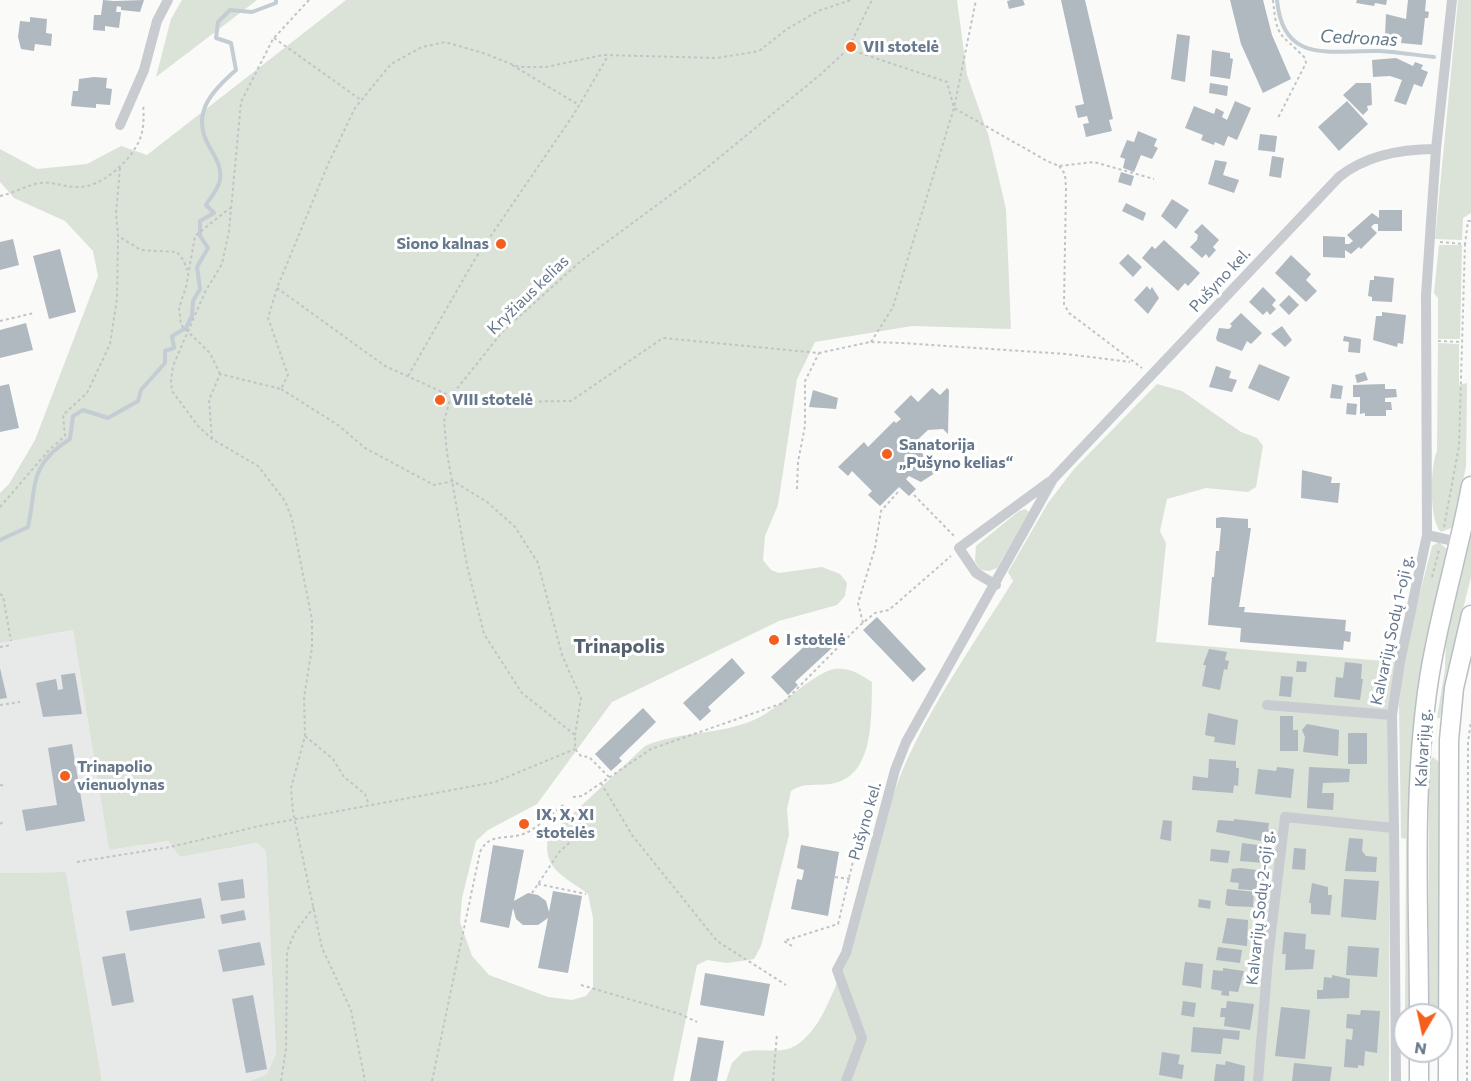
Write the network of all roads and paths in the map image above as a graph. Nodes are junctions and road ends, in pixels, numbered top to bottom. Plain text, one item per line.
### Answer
1 (168, 0) edge
2 (309, 0) edge
3 (851, 0) edge
4 (872, 0) edge
5 (976, 0) edge
6 (1273, 0) edge
7 (1452, 0) edge
8 (274, 38) junction
9 (848, 49) junction
10 (609, 55) junction
11 (505, 61) junction
12 (138, 84) junction
13 (361, 100) junction
14 (579, 105) junction
15 (954, 108) junction
16 (1278, 118) dead end
17 (120, 125) dead end
18 (1436, 149) junction
19 (1059, 166) junction
20 (120, 167) junction
21 (1154, 179) dead end
22 (0, 196) edge
23 (230, 208) junction
24 (1471, 221) edge
25 (118, 236) junction
26 (1438, 242) dead end
27 (187, 273) junction
28 (277, 288) junction
29 (34, 313) dead end
30 (0, 321) edge
31 (186, 331) junction
32 (1426, 340) junction
33 (870, 342) junction
34 (1462, 342) dead end
35 (819, 353) junction
36 (1131, 362) junction
37 (220, 374) junction
38 (1152, 374) junction
39 (408, 376) junction
40 (281, 389) junction
41 (451, 396) junction
42 (212, 439) junction
43 (1053, 479) junction
44 (453, 481) junction
45 (1471, 486) edge
46 (797, 489) dead end
47 (898, 492) dead end
48 (914, 495) dead end
49 (0, 507) edge
50 (1427, 535) junction
51 (1458, 542) junction
52 (961, 547) junction
53 (996, 585) junction
54 (0, 594) edge
55 (1471, 615) edge
56 (863, 623) junction
57 (0, 647) edge
58 (20, 702) dead end
59 (0, 705) edge
60 (1268, 705) dead end
61 (1392, 715) junction
62 (1471, 721) edge
63 (1470, 730) edge
64 (575, 735) junction
65 (305, 736) junction
66 (1422, 739) junction
67 (1449, 740) junction
68 (575, 749) junction
69 (609, 777) junction
70 (1468, 782) junction
71 (601, 783) junction
72 (0, 785) edge
73 (5, 786) dead end
74 (1471, 787) edge
75 (573, 797) dead end
76 (867, 803) dead end
77 (565, 804) dead end
78 (369, 805) junction
79 (295, 819) junction
80 (5, 821) dead end
81 (0, 824) edge
82 (1394, 828) junction
83 (578, 835) dead end
84 (77, 862) dead end
85 (835, 877) dead end
86 (849, 878) junction
87 (863, 881) junction
88 (538, 884) junction
89 (532, 893) dead end
90 (586, 894) dead end
91 (314, 907) junction
92 (792, 946) dead end
93 (581, 985) dead end
94 (786, 985) dead end
95 (1419, 1003) edge
96 (697, 1022) dead end
97 (777, 1034) dead end
98 (1419, 1063) edge
99 (280, 1081) edge
100 (365, 1081) edge
101 (432, 1081) edge
102 (773, 1081) edge
103 (846, 1081) edge
104 (1258, 1081) edge
105 (1396, 1081) edge
106 (1419, 1081) edge
107 (1448, 1081) edge
108 (1467, 1081) edge

1 - 12 street
2 - 8 path
3 - 10 path
4 - 9 path, Kryžiaus kelias
5 - 15 path
6 - 16 path
7 - 18 street
8 - 13 path
8 - 23 path
9 - 15 path
9 - 41 path, Kryžiaus kelias
10 - 11 path
10 - 14 path
11 - 13 path
11 - 14 path
12 - 17 street
12 - 20 path
13 - 28 path
14 - 39 path
15 - 19 path
15 - 33 path
18 - 32 street
18 - 38 street, Pušyno kel.
19 - 21 path
19 - 36 path
20 - 22 path
20 - 25 path
23 - 27 path
23 - 31 path
24 - 26 path
25 - 27 path
25 - 49 path
27 - 31 path
28 - 39 path
28 - 40 path
29 - 30 path
31 - 37 path
31 - 42 path
32 - 34 path
32 - 50 street
33 - 35 path
33 - 36 path
35 - 41 path
35 - 46 path
36 - 38 path
37 - 40 path
37 - 42 path
38 - 43 street, Pušyno kel.
39 - 41 path
40 - 44 path
41 - 44 path, Kryžiaus kelias
42 - 65 path
43 - 52 street, Pušyno kel.
43 - 53 street, Pušyno kel.
44 - 64 path, Kryžiaus kelias
44 - 64 path
45 - 51 main road, Kalvarijų g.
47 - 56 path
48 - 52 path
50 - 51 street, Kalvarijų Sodų 1-oji g.
50 - 61 street, Kalvarijų Sodų 1-oji g.
51 - 66 main road, Kalvarijų g.
52 - 53 street
52 - 56 path
53 - 87 street, Pušyno kel.
54 - 57 path
55 - 67 main road, Kalvarijų g.
56 - 69 path
58 - 59 path
60 - 61 street, Kalvarijų Sodų 1-oji g.
61 - 82 street
62 - 63 path
63 - 70 path
64 - 68 path
65 - 78 path
65 - 79 path
66 - 67 main road
66 - 95 main road, Kalvarijų g.
67 - 107 main road, Kalvarijų g.
68 - 69 path
68 - 78 path
69 - 71 path
70 - 74 path
70 - 108 path
71 - 75 path
71 - 94 path
72 - 73 path
76 - 86 path
77 - 101 path
78 - 79 path
79 - 84 path
79 - 91 path
80 - 81 path
82 - 104 street, Kalvarijų Sodų 2-oji g.
82 - 105 street
83 - 88 path
85 - 86 path
86 - 87 path
86 - 92 path
87 - 103 street, Pušyno kel.
88 - 89 path
88 - 90 path
91 - 99 path
91 - 100 path
93 - 96 path
97 - 102 path
98 - 106 main road

